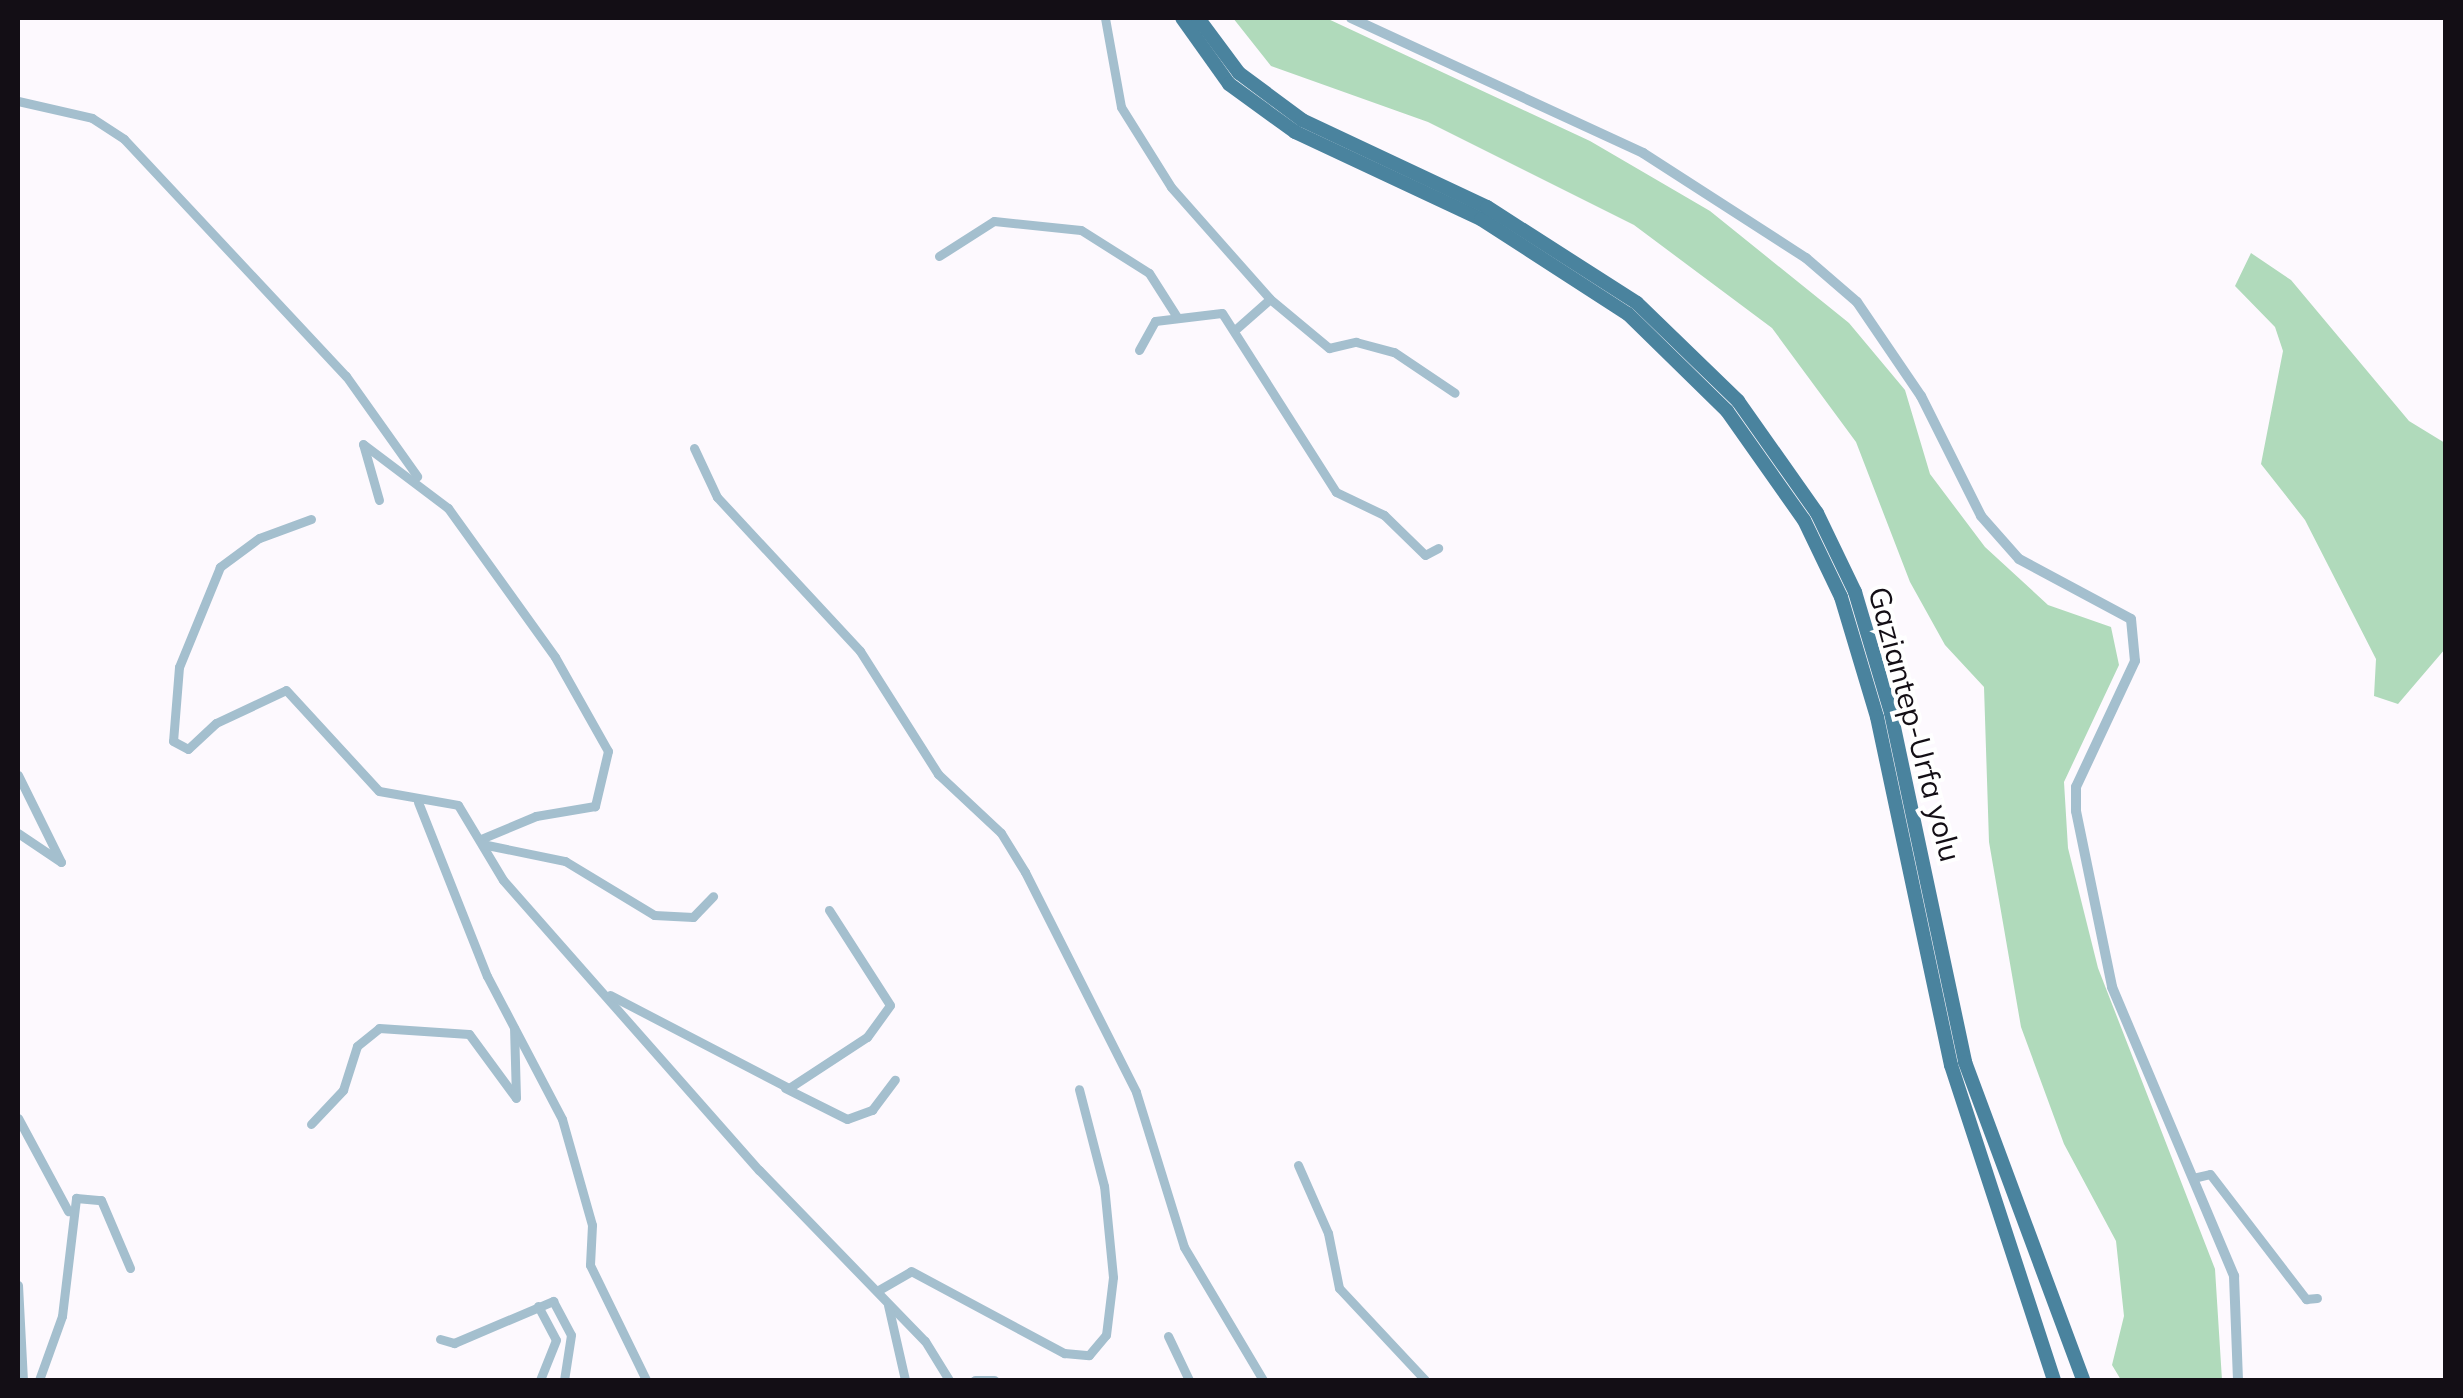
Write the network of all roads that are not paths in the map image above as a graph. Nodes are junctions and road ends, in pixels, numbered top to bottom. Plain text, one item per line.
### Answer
1 (1105, 18) edge
2 (1182, 18) edge
3 (1198, 18) edge
4 (1352, 18) edge
5 (18, 102) edge
6 (940, 256) dead end
7 (1270, 299) junction
8 (1178, 316) junction
9 (1237, 328) junction
10 (1139, 350) dead end
11 (1455, 393) dead end
12 (694, 448) dead end
13 (420, 483) junction
14 (379, 500) dead end
15 (311, 518) dead end
16 (1438, 548) dead end
17 (18, 775) edge
18 (418, 802) junction
19 (18, 833) edge
20 (482, 841) junction
21 (713, 896) dead end
22 (829, 910) dead end
23 (604, 992) junction
24 (514, 1025) junction
25 (895, 1080) dead end
26 (785, 1088) junction
27 (1079, 1089) dead end
28 (18, 1118) edge
29 (311, 1124) dead end
30 (1298, 1165) dead end
31 (2192, 1178) junction
32 (70, 1214) junction
33 (130, 1268) dead end
34 (18, 1286) edge
35 (877, 1290) junction
36 (2317, 1298) dead end
37 (888, 1302) junction
38 (538, 1306) junction
39 (1168, 1336) dead end
40 (440, 1340) dead end
41 (23, 1380) edge
42 (39, 1380) edge
43 (540, 1380) edge
44 (564, 1380) edge
45 (646, 1380) edge
46 (905, 1380) edge
47 (949, 1380) edge
48 (975, 1380) edge
49 (994, 1380) edge
50 (1189, 1380) edge
51 (1263, 1380) edge
52 (1424, 1380) edge
53 (2054, 1380) edge
54 (2083, 1380) edge
55 (2238, 1380) edge

1 - 7 street
2 - 53 highway, Gaziantep-Urfa yolu
3 - 54 highway, Gaziantep-Urfa yolu
4 - 31 street
5 - 13 street
6 - 8 street
7 - 9 street
7 - 11 street
8 - 9 street
8 - 10 street
9 - 16 street
12 - 51 street
13 - 14 street
13 - 20 street
15 - 18 street
17 - 19 street
18 - 20 street
18 - 24 street
20 - 21 street
20 - 23 street
22 - 26 street
23 - 26 street
23 - 35 street
24 - 29 street
24 - 45 street
25 - 26 street
27 - 35 street
28 - 32 street
30 - 52 street
31 - 36 street
31 - 55 street
32 - 33 street
32 - 42 street
34 - 41 street
35 - 37 street
37 - 46 street
37 - 47 street
38 - 40 street
38 - 43 street
38 - 44 street
39 - 50 street
48 - 49 street

